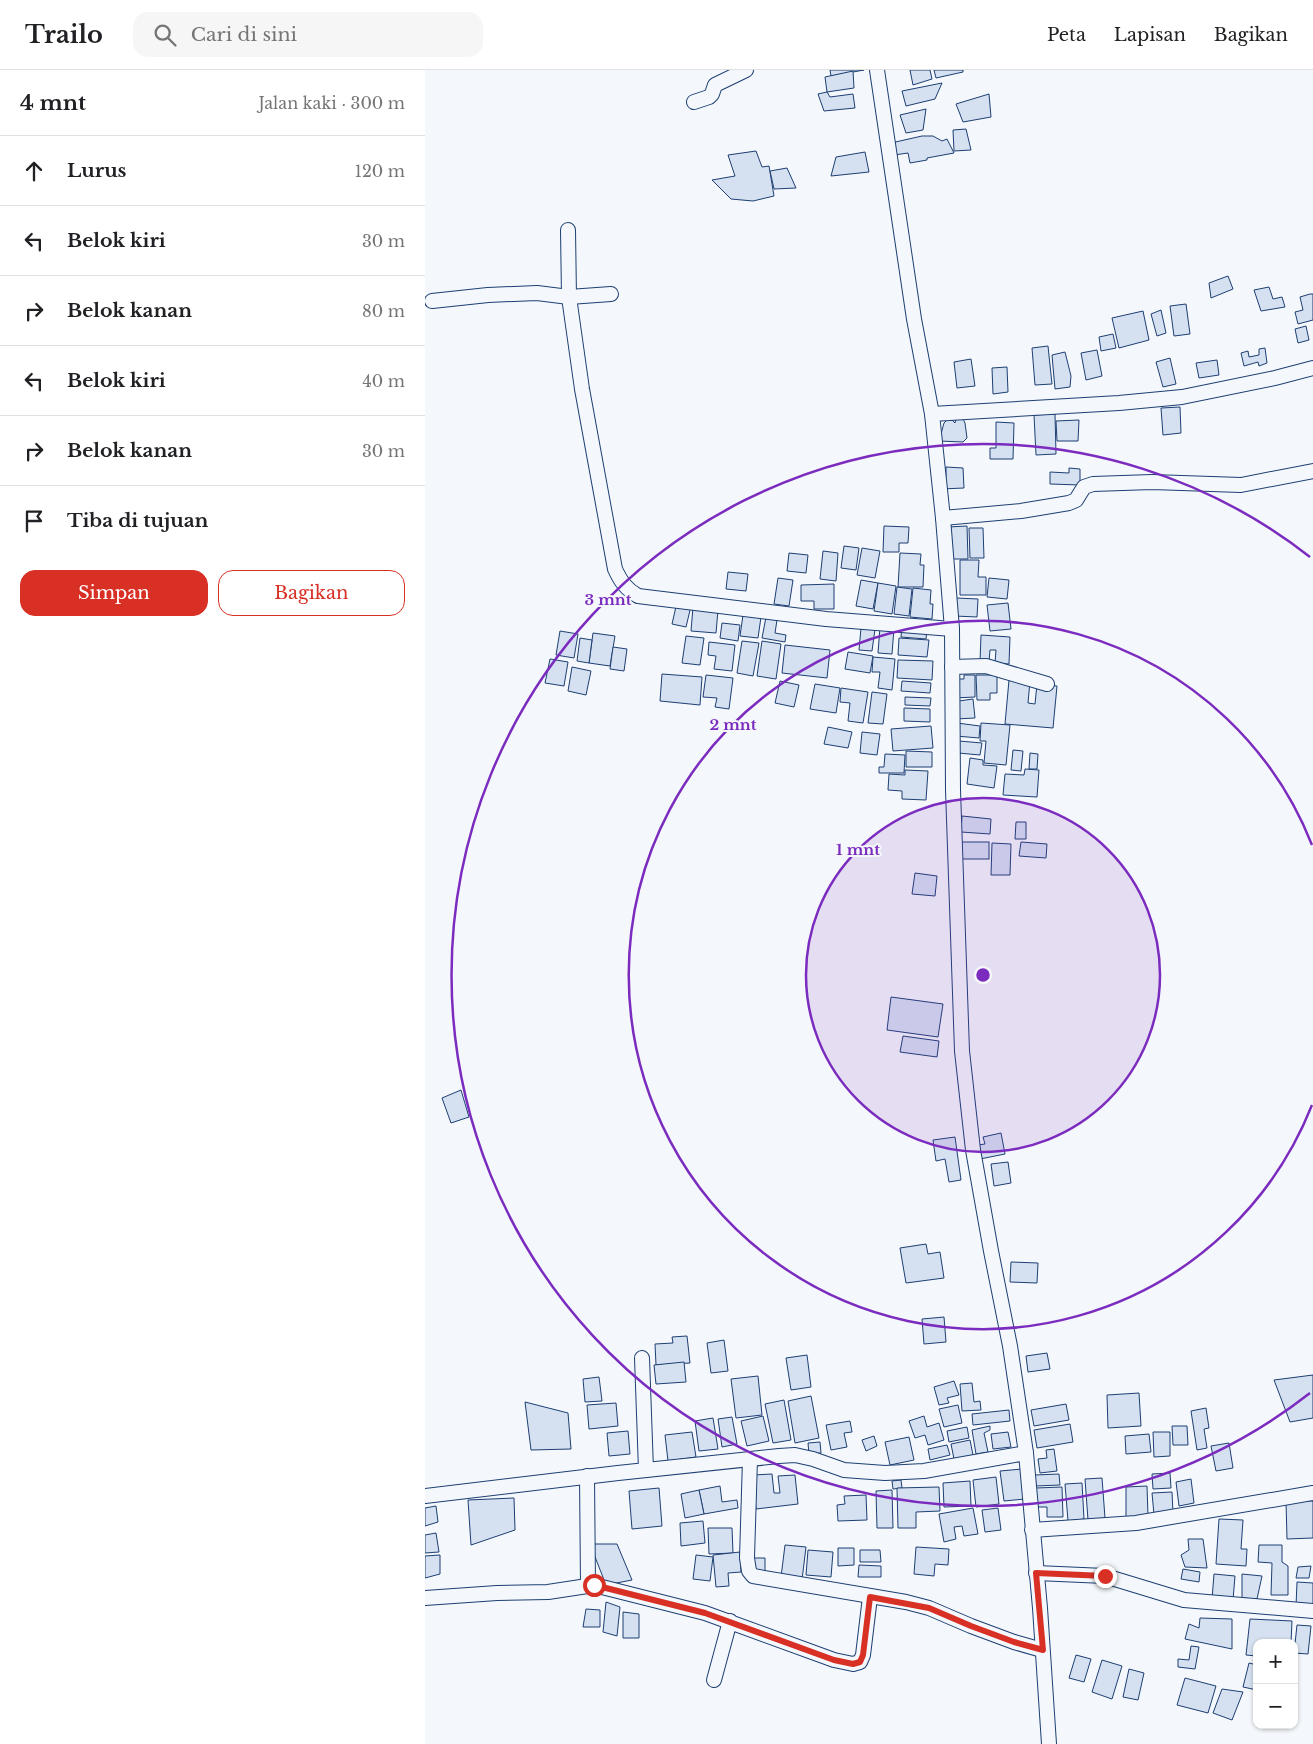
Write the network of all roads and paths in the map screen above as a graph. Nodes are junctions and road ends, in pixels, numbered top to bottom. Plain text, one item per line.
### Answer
1 (745, 70) edge
2 (877, 70) edge
3 (694, 102) dead end
4 (568, 230) dead end
5 (611, 294) dead end
6 (569, 297) junction
7 (432, 300) dead end
8 (1313, 368) edge
9 (932, 414) junction
10 (1313, 471) edge
11 (943, 518) junction
12 (952, 630) junction
13 (952, 667) junction
14 (1047, 684) dead end
15 (642, 1358) dead end
16 (1027, 1453) junction
17 (750, 1459) junction
18 (646, 1470) junction
19 (587, 1476) junction
20 (1313, 1493) edge
21 (425, 1496) edge
22 (1032, 1530) junction
23 (1036, 1573) junction
24 (588, 1584) junction
25 (870, 1597) junction
26 (425, 1598) edge
27 (1313, 1611) edge
28 (729, 1621) junction
29 (1043, 1650) junction
30 (714, 1680) dead end
31 (1049, 1744) edge

1 - 3 street
2 - 9 street
4 - 6 street
5 - 6 street
6 - 7 street
6 - 12 street
8 - 9 street
9 - 11 street
10 - 11 street
11 - 12 street
12 - 13 street
13 - 14 street
13 - 16 street
15 - 18 street
16 - 17 street
16 - 22 street
17 - 18 street
17 - 25 street
18 - 19 street
19 - 21 street
19 - 24 street
20 - 22 street
22 - 23 street
23 - 27 street
23 - 29 street
24 - 26 street
24 - 28 street
25 - 28 street
25 - 29 street
28 - 30 street
29 - 31 street

